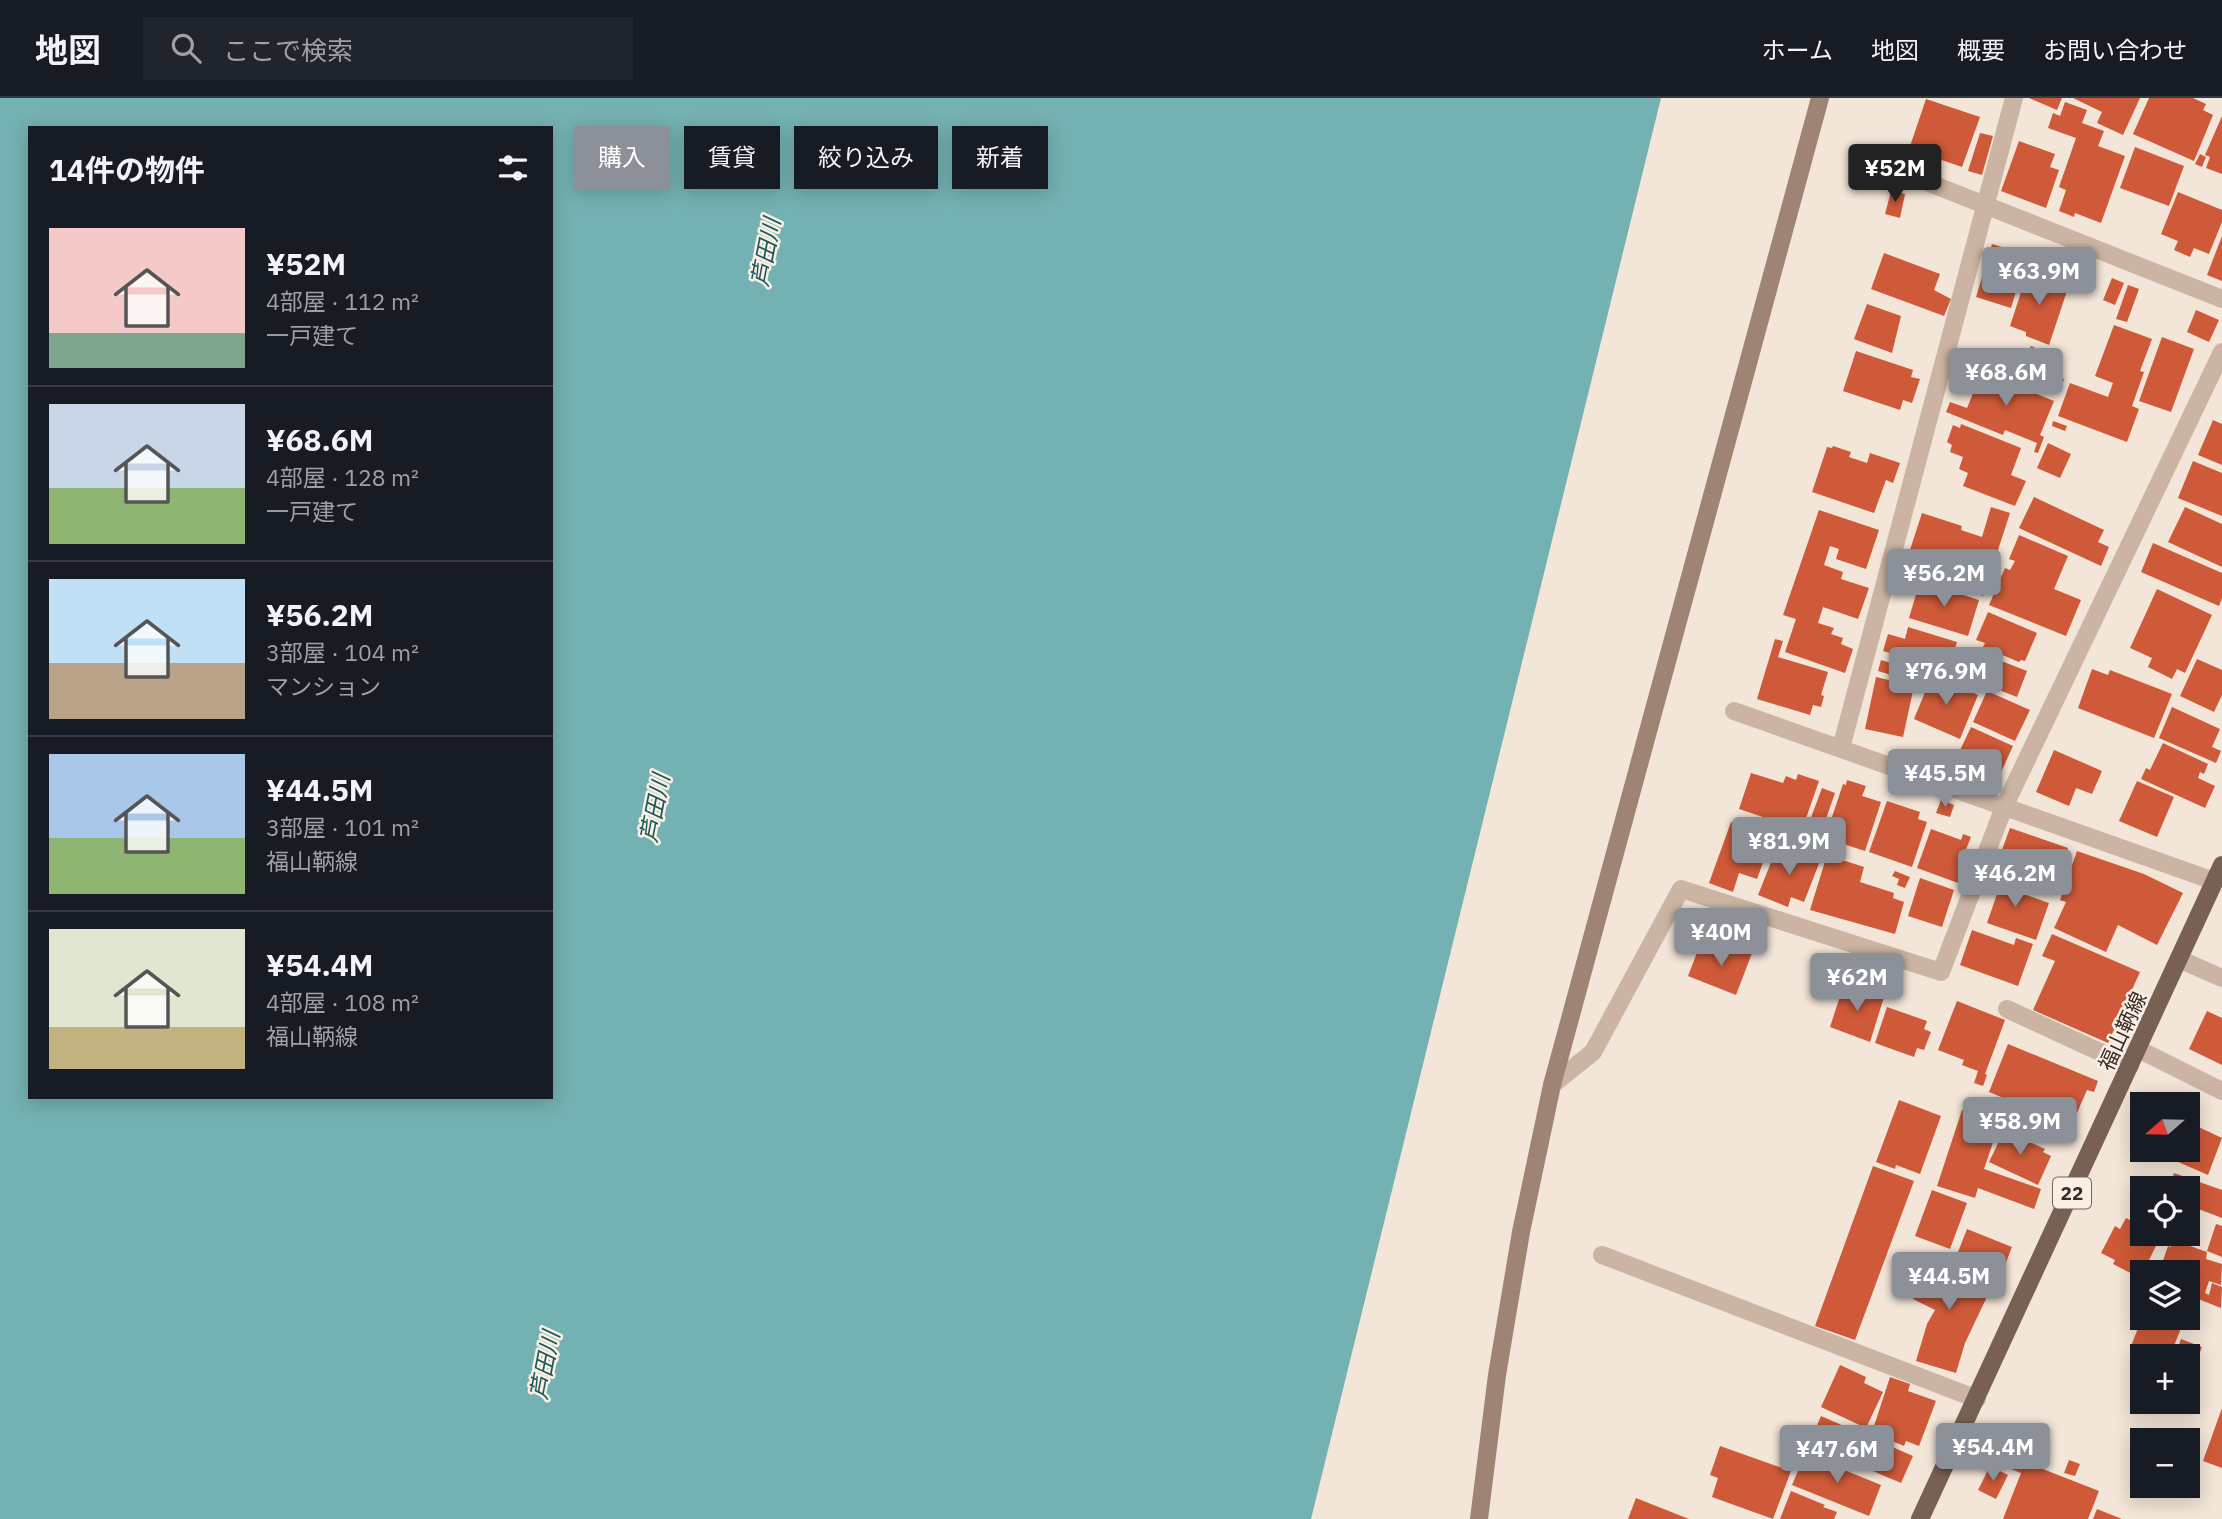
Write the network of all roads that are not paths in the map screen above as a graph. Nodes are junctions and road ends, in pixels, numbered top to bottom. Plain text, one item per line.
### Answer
1 (1820, 98) edge
2 (2014, 98) edge
3 (1894, 169) dead end
4 (1984, 204) junction
5 (2222, 299) edge
6 (2222, 352) edge
7 (1734, 711) dead end
8 (1841, 748) junction
9 (2004, 807) junction
10 (2218, 873) edge
11 (2179, 959) junction
12 (2222, 978) edge
13 (2007, 1009) dead end
14 (2138, 1049) junction
15 (2130, 1066) junction
16 (1552, 1084) junction
17 (2222, 1091) edge
18 (1602, 1255) dead end
19 (1976, 1399) junction
20 (1479, 1519) edge
21 (1920, 1519) edge

1 - 16 street
2 - 4 street
3 - 4 street
4 - 5 street
4 - 8 street
6 - 9 street
7 - 8 street
8 - 9 street
9 - 10 street
9 - 16 street
10 - 11 main road, 福山鞆線 / 22
11 - 12 street
11 - 14 main road, 福山鞆線 / 22
13 - 15 street
14 - 15 main road, 福山鞆線 / 22
14 - 17 street
15 - 19 main road, 福山鞆線 / 22
16 - 20 street
18 - 19 street
19 - 21 main road, 福山鞆線 / 22

